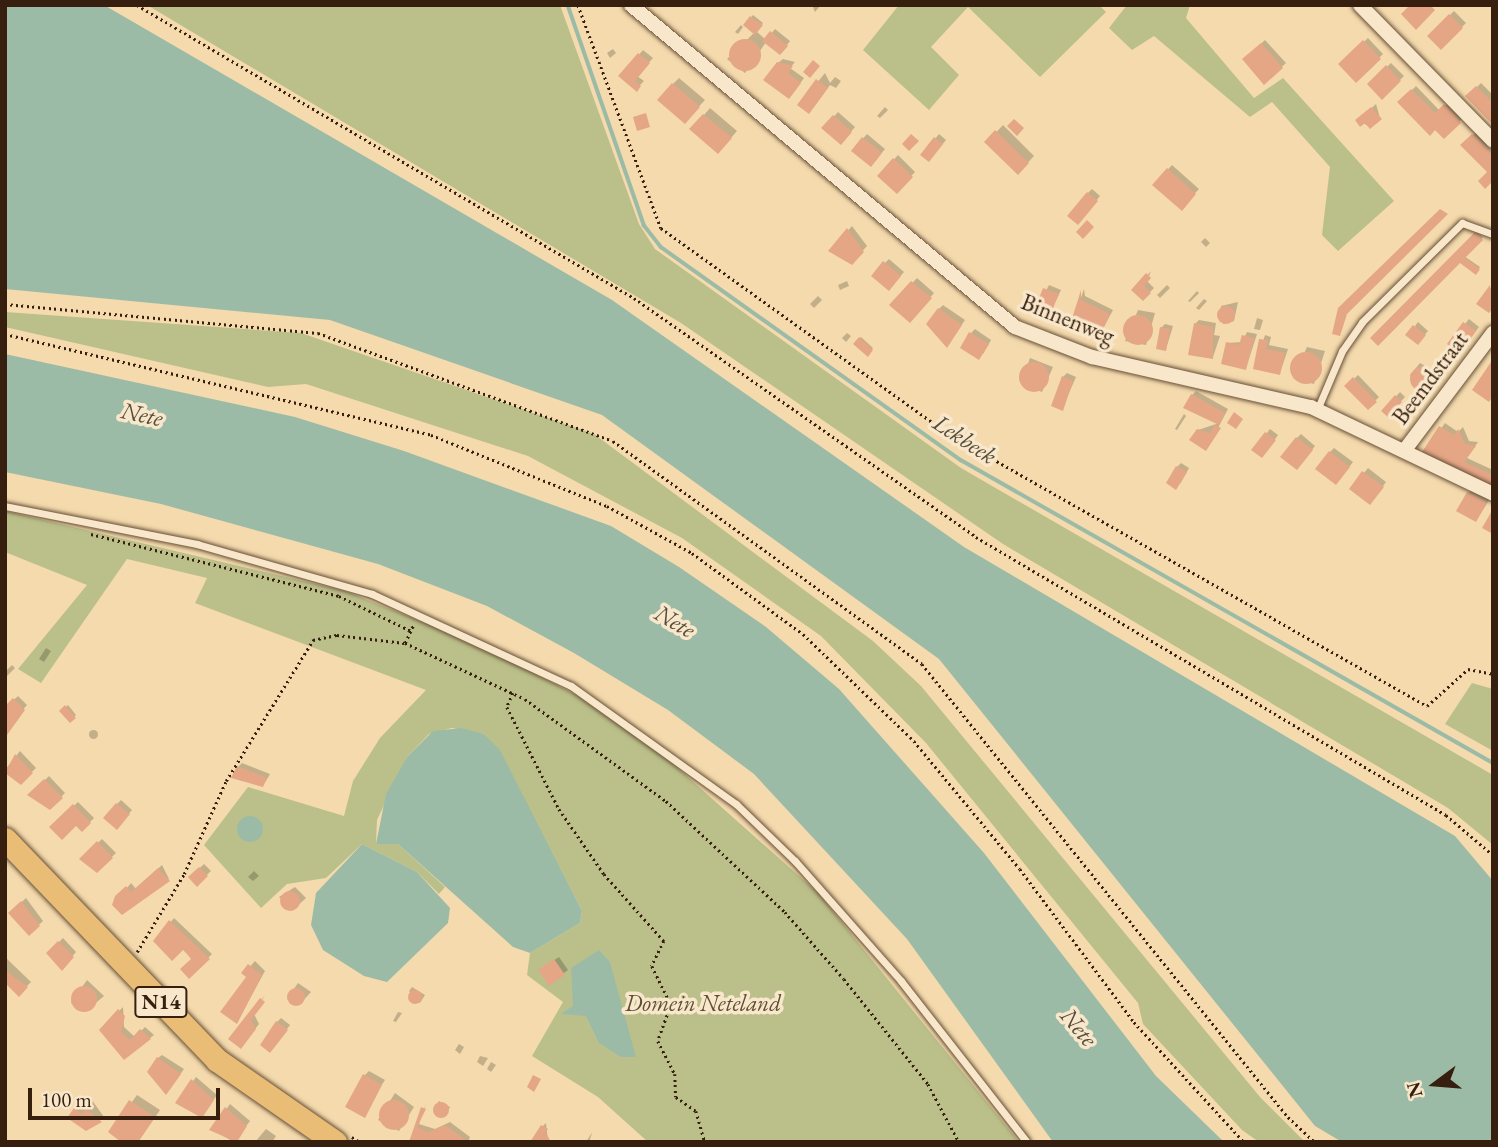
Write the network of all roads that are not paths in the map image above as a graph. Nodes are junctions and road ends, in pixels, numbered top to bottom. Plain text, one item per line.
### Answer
1 (631, 5) edge
2 (1360, 5) edge
3 (1493, 141) edge
4 (1493, 234) edge
5 (1493, 333) edge
6 (1317, 410) junction
7 (1404, 451) junction
8 (1493, 494) edge
9 (5, 506) edge
10 (5, 839) edge
11 (308, 1136) edge
12 (335, 1142) edge
13 (1027, 1142) edge

1 - 6 street, Binnenweg
2 - 3 street
4 - 6 lane
5 - 7 street, Beemdstraat
6 - 7 street, Binnenweg
7 - 8 street, Binnenweg
9 - 13 lane
10 - 11 main road, N14
11 - 12 main road, N14

